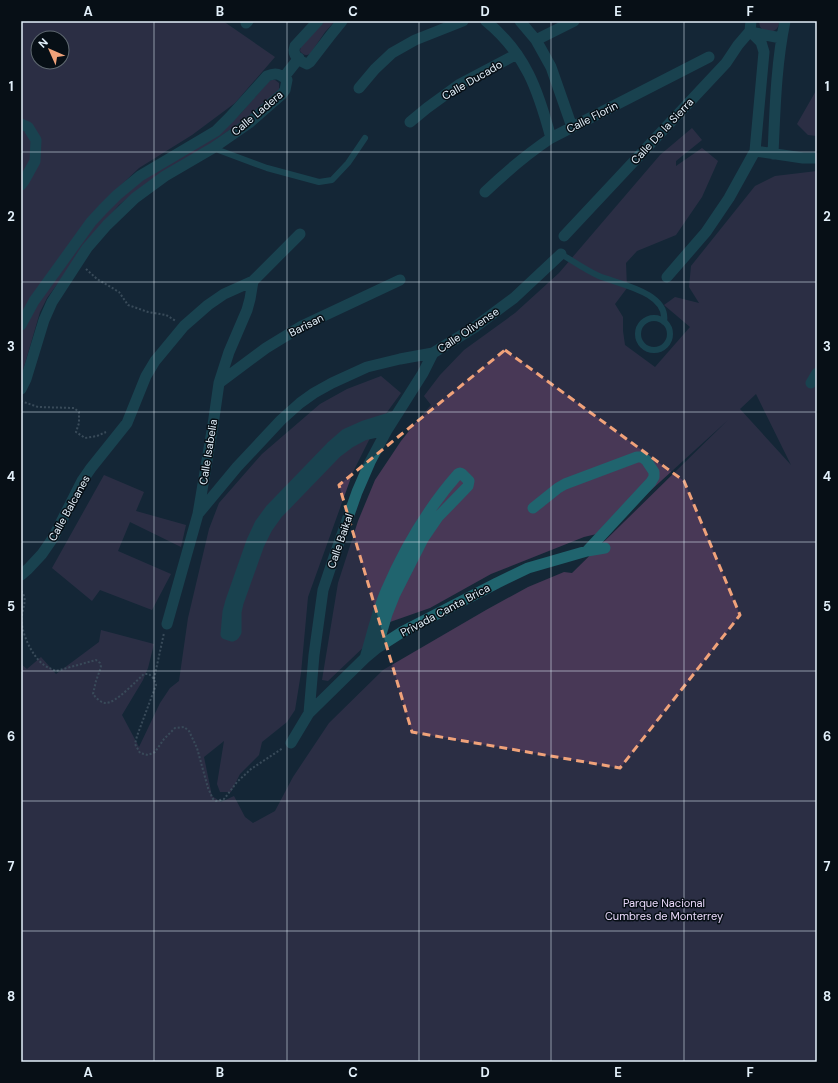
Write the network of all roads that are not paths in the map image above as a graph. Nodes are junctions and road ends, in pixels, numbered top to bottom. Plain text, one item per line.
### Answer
1 (318, 21) edge
2 (342, 21) edge
3 (463, 21) edge
4 (486, 21) edge
5 (520, 21) edge
6 (574, 21) edge
7 (785, 21) edge
8 (750, 26) edge
9 (781, 38) junction
10 (536, 40) junction
11 (517, 54) junction
12 (709, 57) dead end
13 (299, 58) junction
14 (763, 68) junction
15 (778, 69) junction
16 (284, 77) junction
17 (359, 88) dead end
18 (410, 122) dead end
19 (21, 124) edge
20 (572, 127) junction
21 (365, 138) dead end
22 (551, 138) junction
23 (213, 148) junction
24 (755, 151) junction
25 (773, 154) junction
26 (817, 158) edge
27 (21, 185) edge
28 (485, 192) dead end
29 (300, 234) dead end
30 (564, 236) dead end
31 (561, 254) joint
32 (667, 277) dead end
33 (400, 280) dead end
34 (253, 281) junction
35 (664, 322) junction
36 (21, 325) edge
37 (433, 353) junction
38 (817, 373) edge
39 (219, 383) junction
40 (810, 383) dead end
41 (21, 389) edge
42 (396, 416) junction
43 (387, 430) junction
44 (533, 508) dead end
45 (198, 514) junction
46 (605, 548) dead end
47 (587, 551) junction
48 (21, 575) edge
49 (166, 624) road end
50 (376, 648) junction
51 (365, 658) junction
52 (310, 713) junction
53 (291, 743) road end

1 - 13 street
2 - 13 street
3 - 17 street
4 - 11 street
5 - 10 street
6 - 10 street
7 - 9 street
8 - 9 street
8 - 14 street
8 - 30 street, Calle De la Sierra
9 - 15 street
10 - 20 street
11 - 18 street, Calle Ducado
11 - 22 street
12 - 20 street, Calle Florin
13 - 16 street
14 - 15 street
14 - 24 street
15 - 25 street
16 - 23 street, Calle Ladera
16 - 36 street, Calle Ladera
19 - 27 street
20 - 22 street, Calle Florin
21 - 23 lane
22 - 28 street, Calle Florin
23 - 41 street, Calle Ladera
24 - 25 street
24 - 32 street
25 - 26 street
29 - 34 street
31 - 35 lane
31 - 37 street, Calle Olivense
33 - 39 street, Barisan
34 - 39 street, Calle Isabelia
34 - 48 street, Calle Balcanes
35 - 35 lane
37 - 42 street, Calle Baikal
37 - 45 street, Calle Olivense
38 - 40 street
39 - 45 street, Calle Isabelia
42 - 43 street, Calle Baikal
42 - 43 street
43 - 52 street, Calle Baikal
44 - 47 street
45 - 49 street, Calle Isabelia
46 - 47 street, Privada Canta Brica
47 - 50 street, Privada Canta Brica
50 - 51 street, Privada Canta Brica
50 - 51 street
51 - 52 street, Privada Canta Brica
52 - 53 street, Calle Baikal

